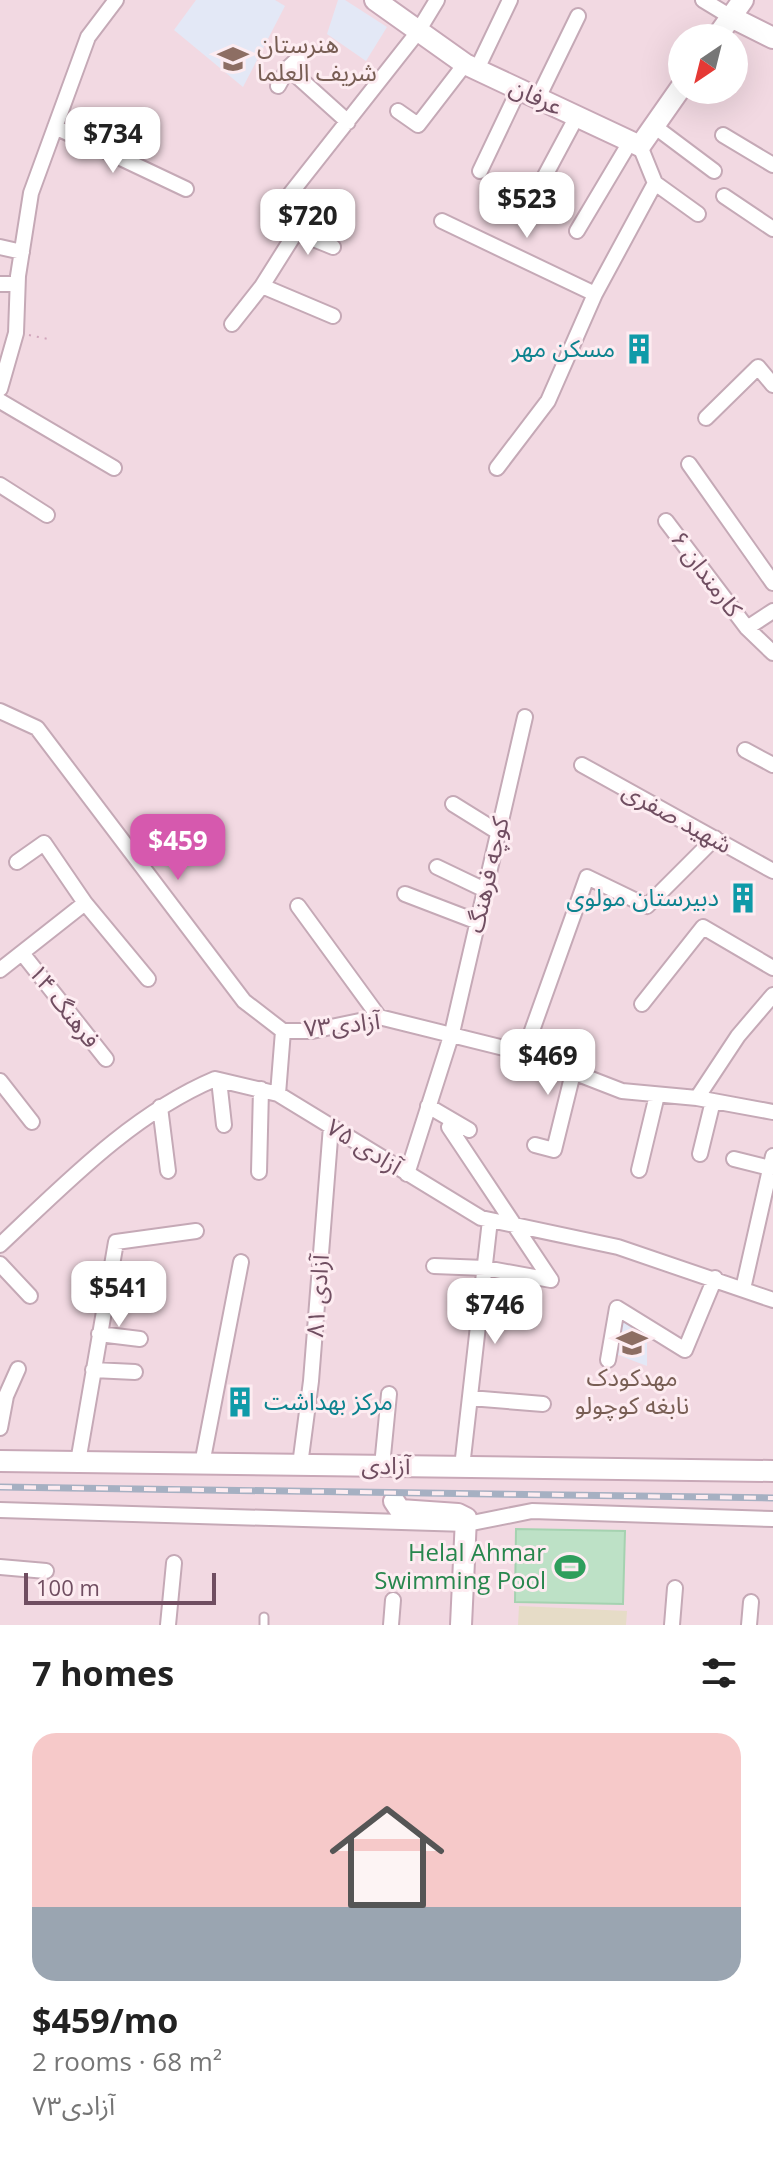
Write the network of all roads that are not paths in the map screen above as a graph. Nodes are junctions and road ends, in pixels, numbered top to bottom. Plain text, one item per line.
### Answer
1 (116, 0) edge
2 (375, 0) edge
3 (437, 0) edge
4 (510, 0) edge
5 (703, 0) edge
6 (737, 8) edge
7 (578, 16) dead end
8 (417, 33) junction
9 (773, 38) edge
10 (301, 56) dead end
11 (471, 66) junction
12 (288, 68) junction
13 (278, 86) dead end
14 (529, 94) junction
15 (669, 104) edge
16 (398, 111) dead end
17 (577, 116) junction
18 (348, 122) junction
19 (654, 126) junction
20 (55, 127) junction
21 (723, 135) dead end
22 (635, 144) junction
23 (773, 165) edge
24 (480, 171) dead end
25 (714, 171) dead end
26 (655, 183) junction
27 (539, 187) dead end
28 (186, 189) dead end
29 (724, 196) dead end
30 (698, 214) dead end
31 (442, 221) dead end
32 (772, 226) edge
33 (577, 231) dead end
34 (296, 232) junction
35 (0, 247) edge
36 (333, 247) dead end
37 (22, 252) junction
38 (0, 284) edge
39 (17, 284) junction
40 (262, 286) junction
41 (595, 294) junction
42 (333, 316) dead end
43 (232, 324) dead end
44 (773, 385) edge
45 (0, 389) edge
46 (0, 401) edge
47 (706, 418) dead end
48 (689, 464) dead end
49 (114, 468) dead end
50 (497, 468) dead end
51 (0, 485) edge
52 (47, 515) dead end
53 (666, 521) dead end
54 (773, 583) edge
55 (773, 611) edge
56 (747, 628) junction
57 (773, 653) edge
58 (0, 711) edge
59 (525, 717) dead end
60 (745, 750) dead end
61 (582, 765) dead end
62 (773, 765) edge
63 (453, 804) dead end
64 (498, 832) junction
65 (715, 838) junction
66 (17, 862) dead end
67 (437, 867) dead end
68 (773, 871) edge
69 (485, 890) junction
70 (405, 894) dead end
71 (85, 903) junction
72 (298, 906) dead end
73 (478, 922) junction
74 (22, 953) junction
75 (773, 968) edge
76 (0, 970) edge
77 (148, 979) dead end
78 (773, 995) edge
79 (642, 1004) dead end
80 (379, 1017) junction
81 (283, 1031) junction
82 (452, 1033) junction
83 (524, 1053) junction
84 (106, 1059) dead end
85 (573, 1073) junction
86 (219, 1080) junction
87 (0, 1081) edge
88 (261, 1089) junction
89 (278, 1094) junction
90 (657, 1095) junction
91 (697, 1098) junction
92 (713, 1101) junction
93 (428, 1106) junction
94 (160, 1107) junction
95 (773, 1112) edge
96 (32, 1122) dead end
97 (224, 1125) dead end
98 (331, 1126) junction
99 (449, 1127) dead end
100 (469, 1130) dead end
101 (535, 1145) dead end
102 (700, 1154) dead end
103 (734, 1159) dead end
104 (772, 1162) edge
105 (639, 1170) dead end
106 (168, 1171) dead end
107 (259, 1172) dead end
108 (407, 1174) junction
109 (490, 1220) junction
110 (196, 1231) dead end
111 (0, 1245) edge
112 (241, 1262) dead end
113 (0, 1264) edge
114 (434, 1266) dead end
115 (485, 1268) junction
116 (715, 1278) junction
117 (743, 1289) junction
118 (30, 1296) dead end
119 (773, 1300) edge
120 (99, 1334) junction
121 (140, 1339) dead end
122 (608, 1360) dead end
123 (18, 1369) dead end
124 (93, 1370) junction
125 (135, 1372) dead end
126 (389, 1394) dead end
127 (470, 1398) junction
128 (543, 1404) dead end
129 (0, 1428) edge
130 (0, 1461) edge
131 (78, 1462) junction
132 (202, 1464) junction
133 (300, 1465) junction
134 (382, 1466) junction
135 (462, 1467) junction
136 (773, 1471) edge
137 (0, 1510) edge
138 (463, 1519) junction
139 (773, 1519) edge
140 (174, 1563) dead end
141 (0, 1567) edge
142 (46, 1571) dead end
143 (675, 1588) dead end
144 (393, 1600) dead end
145 (751, 1602) dead end
146 (168, 1625) edge
147 (391, 1625) edge
148 (461, 1625) edge
149 (672, 1625) edge
150 (749, 1625) edge

1 - 20 street
2 - 8 street, عرفان
3 - 8 street
4 - 11 street
5 - 6 street
6 - 9 street
7 - 14 street
8 - 11 street, عرفان
8 - 18 street
10 - 12 street
11 - 14 street, عرفان
11 - 16 street
12 - 13 street
12 - 18 street
14 - 17 street, عرفان
14 - 24 street
15 - 19 street
17 - 22 street, عرفان
17 - 27 street
18 - 34 street
19 - 22 street
19 - 25 street
20 - 28 street
20 - 37 street
21 - 23 street
22 - 26 street
22 - 33 street
26 - 30 street
26 - 41 street
29 - 32 street
31 - 41 street
34 - 36 street
34 - 40 street
35 - 37 street
37 - 39 street
38 - 39 street
39 - 45 street
40 - 42 street
40 - 43 street
41 - 50 street
44 - 47 street
46 - 49 street
48 - 54 street
51 - 52 street
53 - 56 street, کارمندان ۶
55 - 56 street
56 - 57 street, کارمندان ۶
58 - 81 street, آزادی۷۳
59 - 64 street, کوچه فرهنگ
60 - 62 street
61 - 65 street, شهید صفری
63 - 64 street
64 - 69 street, کوچه فرهنگ
65 - 68 street, شهید صفری
65 - 83 street
66 - 71 street
67 - 69 street
69 - 73 street, کوچه فرهنگ
70 - 73 street
71 - 74 street
71 - 77 street
72 - 80 street
73 - 82 street, کوچه فرهنگ
74 - 76 street
74 - 84 street, فرهنگ ۱۴
75 - 79 street
78 - 91 street
80 - 81 street, آزادی۷۳
80 - 82 street, آزادی۷۳
81 - 89 street
82 - 83 street, آزادی۷۳
82 - 93 street, کوچه فرهنگ
83 - 85 street, آزادی۷۳
85 - 90 street, آزادی۷۳
85 - 101 street
86 - 88 street, آزادی ۷۵
86 - 94 street
86 - 97 street
87 - 96 street
88 - 89 street, آزادی ۷۵
88 - 107 street
89 - 98 street, آزادی ۷۵
90 - 91 street, آزادی۷۳
90 - 105 street
91 - 92 street, آزادی۷۳
92 - 95 street, آزادی۷۳
92 - 102 street
93 - 100 street
93 - 108 street, کوچه فرهنگ
94 - 106 street
94 - 111 street
98 - 108 street, آزادی ۷۵
98 - 133 street, آزادی ۸۱
99 - 115 street
103 - 104 street
104 - 117 street
108 - 109 street, آزادی ۷۵
109 - 115 street
109 - 116 street, آزادی ۷۵
110 - 120 street
112 - 132 street
113 - 118 street
114 - 115 street
115 - 127 street
116 - 117 street, آزادی ۷۵
116 - 122 street
117 - 119 street, آزادی ۷۵
120 - 121 street
120 - 124 street
123 - 129 street
124 - 125 street
124 - 131 street
126 - 134 street
127 - 128 street
127 - 135 street
130 - 131 street, آزادی
131 - 132 street, آزادی
132 - 133 street, آزادی
133 - 134 street, آزادی
134 - 135 street, آزادی
135 - 136 street, آزادی
135 - 138 street
137 - 138 street
138 - 139 street
138 - 148 street
140 - 146 street
141 - 142 street
143 - 149 street
144 - 147 street
145 - 150 street

